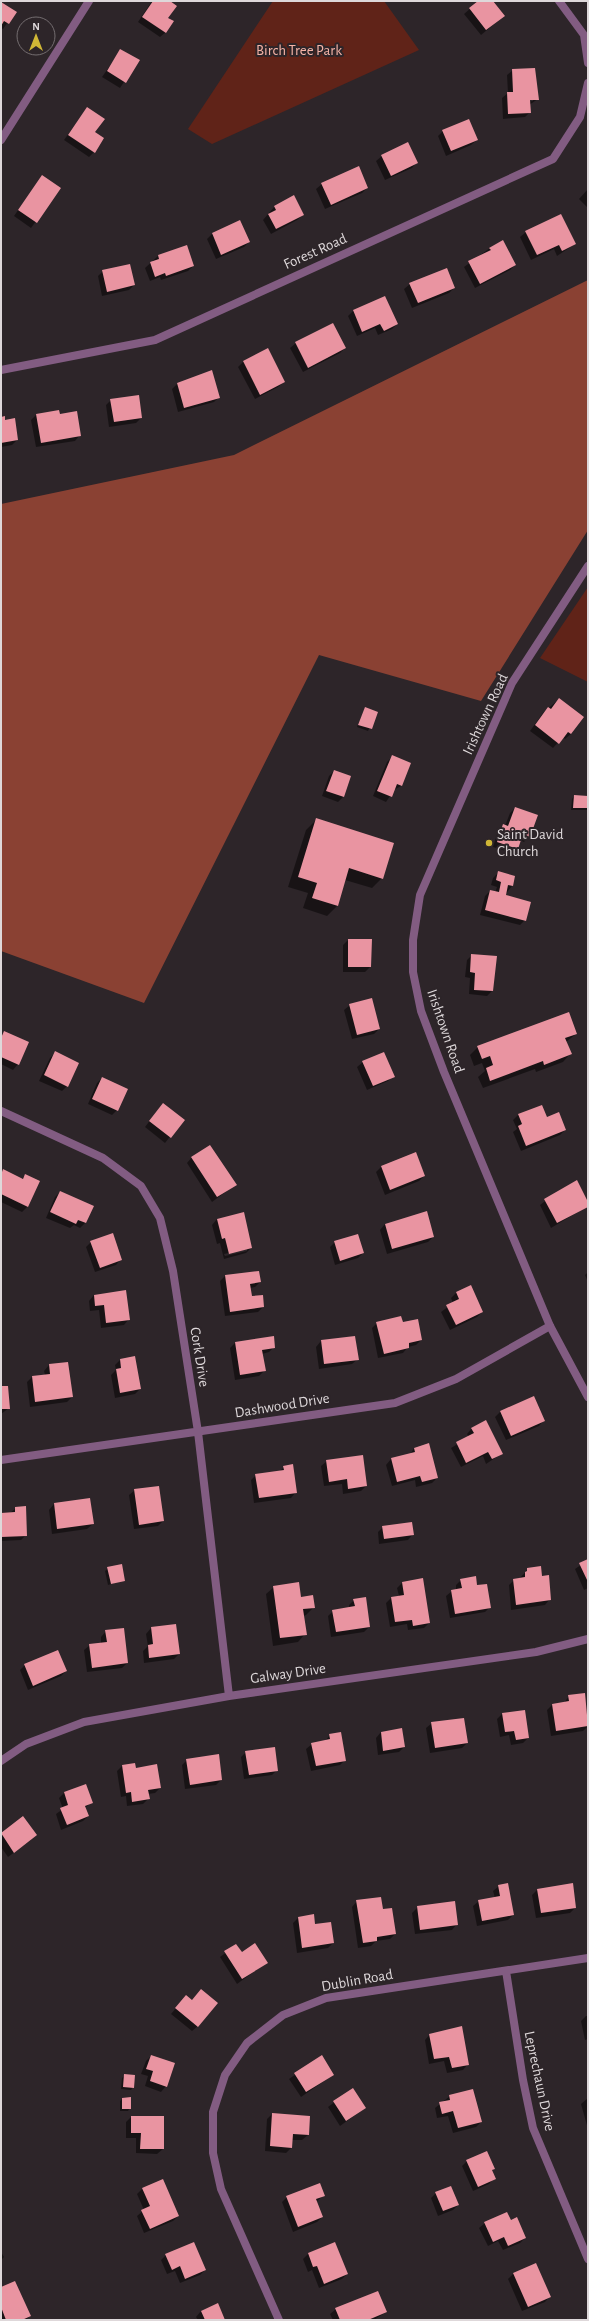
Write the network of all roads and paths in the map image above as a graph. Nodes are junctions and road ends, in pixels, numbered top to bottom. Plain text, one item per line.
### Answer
1 (89, 1) edge
2 (559, 1) edge
3 (588, 63) edge
4 (588, 83) edge
5 (1, 140) edge
6 (1, 370) edge
7 (588, 566) edge
8 (1, 1111) edge
9 (550, 1326) junction
10 (588, 1397) edge
11 (198, 1432) junction
12 (1, 1460) edge
13 (588, 1639) edge
14 (229, 1696) junction
15 (1, 1761) edge
16 (588, 1958) edge
17 (506, 1971) junction
18 (588, 2259) edge
19 (279, 2320) edge

1 - 5 street
2 - 3 street
4 - 6 street, Forest Road
7 - 9 street, Irishtown Road
8 - 11 street, Cork Drive
9 - 10 street, Irishtown Road
9 - 11 street, Dashwood Drive
11 - 12 street, Dashwood Drive
11 - 14 street, Cork Drive
13 - 14 street, Galway Drive
14 - 15 street, Galway Drive
16 - 17 street, Dublin Road
17 - 18 street, Leprechaun Drive
17 - 19 street, Dublin Road

